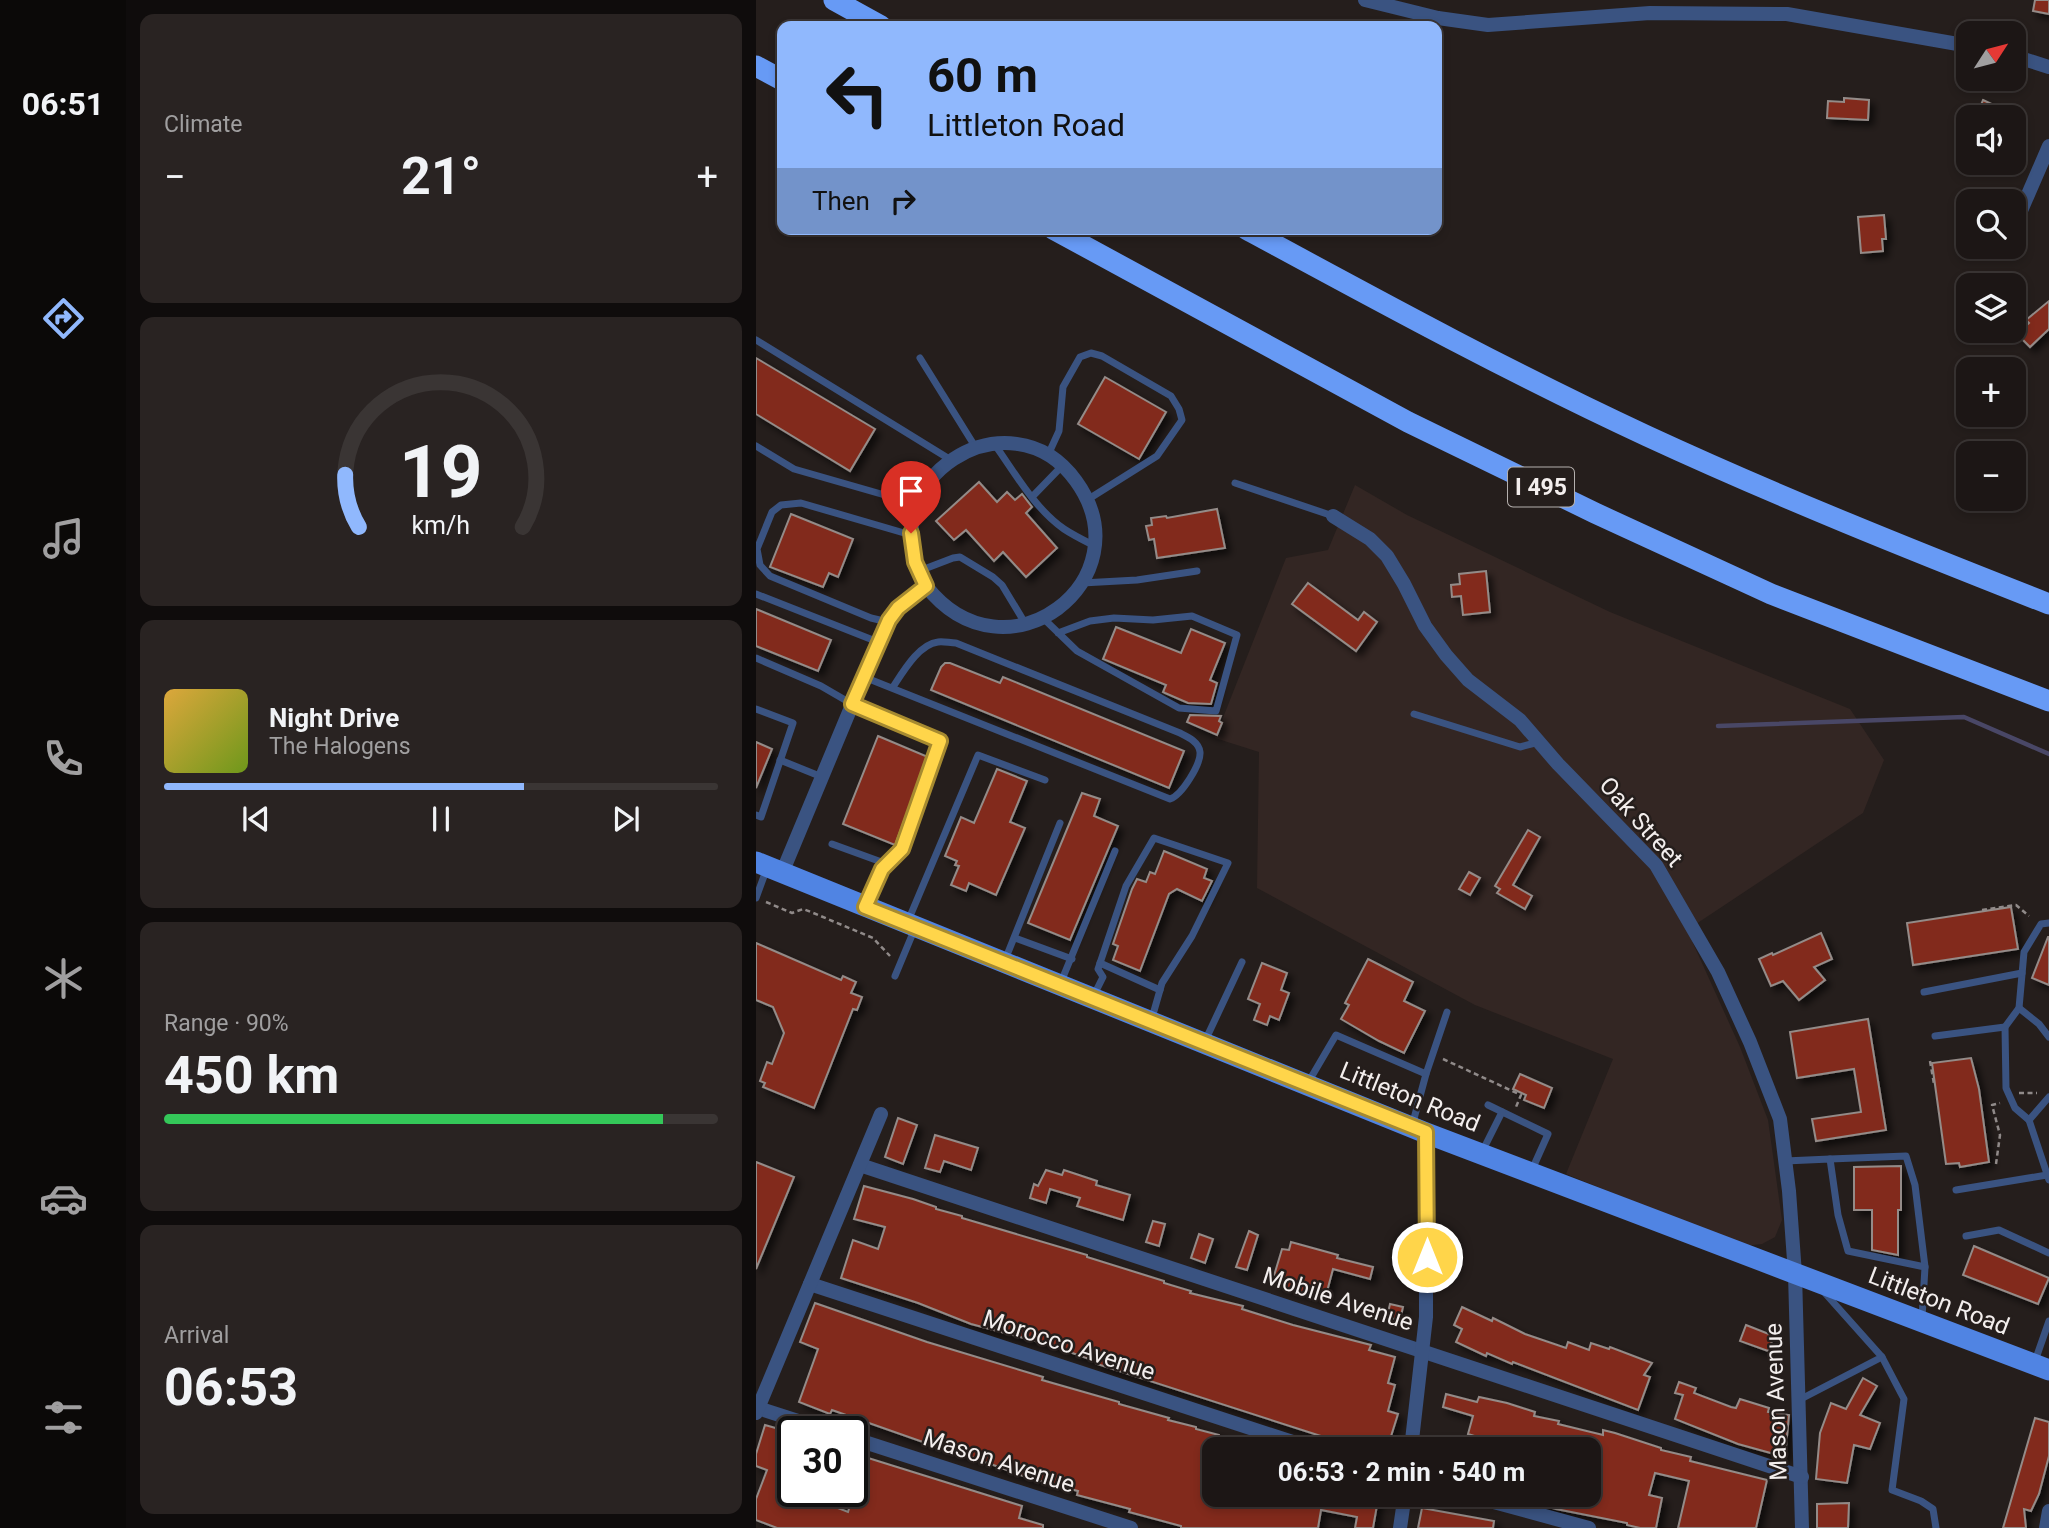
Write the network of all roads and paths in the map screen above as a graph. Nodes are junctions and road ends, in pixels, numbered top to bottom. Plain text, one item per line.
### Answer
1 (834, 0) edge
2 (1365, 0) edge
3 (1788, 7) edge
4 (872, 21) edge
5 (1956, 43) edge
6 (2026, 60) edge
7 (756, 66) edge
8 (2049, 67) edge
9 (777, 77) edge
10 (2049, 146) edge
11 (2026, 199) edge
12 (1064, 235) edge
13 (1257, 235) edge
14 (756, 340) edge
15 (920, 358) dead end
16 (994, 444) junction
17 (756, 446) edge
18 (976, 448) junction
19 (1048, 456) junction
20 (951, 460) junction
21 (1062, 466) junction
22 (1235, 483) dead end
23 (1032, 497) junction
24 (1087, 500) junction
25 (916, 504) junction
26 (1333, 516) joint
27 (911, 535) junction
28 (1094, 545) junction
29 (1197, 571) dead end
30 (919, 572) junction
31 (1082, 583) junction
32 (926, 586) junction
33 (756, 594) edge
34 (2049, 604) edge
35 (1043, 618) junction
36 (888, 622) junction
37 (1026, 624) junction
38 (1058, 633) junction
39 (878, 642) junction
40 (756, 658) edge
41 (864, 677) junction
42 (893, 687) junction
43 (2049, 701) edge
44 (852, 704) junction
45 (756, 709) edge
46 (1414, 714) dead end
47 (1539, 742) junction
48 (780, 760) junction
49 (822, 778) junction
50 (1045, 780) dead end
51 (756, 815) edge
52 (1060, 822) dead end
53 (832, 844) dead end
54 (1115, 851) dead end
55 (887, 864) junction
56 (768, 867) edge
57 (756, 898) edge
58 (865, 907) junction
59 (1982, 909) dead end
60 (2029, 916) dead end
61 (2049, 923) edge
62 (911, 926) junction
63 (1015, 938) junction
64 (1072, 959) junction
65 (1242, 962) dead end
66 (1003, 963) junction
67 (1100, 963) junction
68 (900, 964) junction
69 (2022, 973) junction
70 (895, 976) dead end
71 (1060, 986) junction
72 (1160, 990) junction
73 (1924, 992) dead end
74 (1093, 999) junction
75 (2019, 1008) junction
76 (1447, 1012) dead end
77 (1151, 1022) junction
78 (2005, 1027) junction
79 (1935, 1036) dead end
80 (2049, 1037) edge
81 (1204, 1044) junction
82 (1433, 1054) junction
83 (1930, 1061) dead end
84 (1426, 1074) junction
85 (1934, 1084) dead end
86 (1307, 1085) junction
87 (2016, 1093) dead end
88 (2047, 1095) edge
89 (2000, 1103) dead end
90 (1488, 1105) dead end
91 (1502, 1112) junction
92 (881, 1114) dead end
93 (1512, 1116) junction
94 (2029, 1120) junction
95 (1419, 1130) junction
96 (1481, 1154) junction
97 (1830, 1159) junction
98 (1785, 1161) junction
99 (1996, 1164) dead end
100 (860, 1165) junction
101 (1530, 1173) junction
102 (2048, 1178) edge
103 (1956, 1190) dead end
104 (1966, 1236) dead end
105 (2049, 1253) edge
106 (1925, 1267) junction
107 (1805, 1278) junction
108 (810, 1284) junction
109 (2049, 1321) edge
110 (1922, 1323) junction
111 (1423, 1351) junction
112 (1882, 1357) junction
113 (2042, 1368) edge
114 (1799, 1401) junction
115 (757, 1410) edge
116 (777, 1416) edge
117 (1277, 1437) edge
118 (1412, 1437) edge
119 (868, 1443) edge
120 (1802, 1477) junction
121 (1403, 1507) edge
122 (1512, 1507) edge
123 (2049, 1511) edge
124 (1131, 1528) edge
125 (1400, 1528) edge
126 (1589, 1528) edge
127 (1802, 1528) edge
128 (1936, 1528) edge
129 (2046, 1528) edge

1 - 4 highway
2 - 3 street
3 - 5 street
6 - 8 street
7 - 9 highway
10 - 11 street
12 - 43 highway, I 495
13 - 34 highway
14 - 20 lane
15 - 18 lane
16 - 18 street
16 - 19 street
16 - 23 lane
17 - 25 lane
18 - 20 street
19 - 21 street
19 - 24 lane
20 - 25 street
21 - 23 lane
21 - 24 street
22 - 26 lane
23 - 28 lane
24 - 28 street
25 - 27 street
26 - 47 street, Oak Street
27 - 30 street
27 - 36 lane
28 - 31 street
29 - 31 lane
30 - 32 street
30 - 37 lane
31 - 35 street
32 - 36 street
32 - 37 street
33 - 39 lane
35 - 37 street
35 - 38 lane
36 - 39 street
38 - 38 lane
39 - 41 street
40 - 44 lane
41 - 42 lane
41 - 44 street
42 - 42 lane
44 - 49 street
44 - 55 lane
45 - 48 lane
46 - 47 lane
47 - 98 street, Oak Street
48 - 49 lane
48 - 51 lane
49 - 56 street
50 - 62 lane
52 - 63 lane
53 - 55 lane
54 - 64 lane
55 - 58 lane
56 - 57 lane
56 - 58 main road, Littleton Road
57 - 68 path
58 - 62 main road, Littleton Road
59 - 60 path
61 - 69 lane
62 - 66 main road, Littleton Road
62 - 68 lane
63 - 64 lane
63 - 66 lane
64 - 71 lane
65 - 81 lane
66 - 71 main road, Littleton Road
67 - 72 lane
67 - 72 lane
67 - 74 lane
68 - 70 lane
69 - 73 lane
69 - 75 lane
71 - 74 main road, Littleton Road
72 - 77 lane
74 - 77 main road, Littleton Road
75 - 78 lane
75 - 80 lane
76 - 82 lane
77 - 81 main road, Littleton Road
78 - 79 lane
78 - 94 lane
81 - 86 main road, Littleton Road
82 - 84 lane
82 - 93 path
83 - 85 path
84 - 86 lane
84 - 95 lane
86 - 95 main road, Littleton Road
87 - 88 path
88 - 94 lane
89 - 99 path
90 - 91 lane
91 - 93 lane
91 - 96 lane
92 - 100 street
93 - 101 lane
94 - 102 lane
95 - 96 main road, Littleton Road
95 - 111 street
96 - 101 main road, Littleton Road
97 - 98 lane
97 - 106 lane
97 - 106 lane
98 - 107 street, Oak Street
100 - 108 street
100 - 111 street, Mobile Avenue
101 - 107 main road, Littleton Road
102 - 103 lane
104 - 105 lane
106 - 110 lane
107 - 110 main road, Littleton Road
107 - 112 lane
107 - 114 street, Mason Avenue
108 - 115 street
108 - 117 street, Morocco Avenue
109 - 113 lane
110 - 113 main road, Littleton Road
111 - 118 street
111 - 120 street, Mobile Avenue
112 - 114 lane
112 - 128 lane
114 - 120 street, Mason Avenue
115 - 116 street
119 - 124 street, Mason Avenue
120 - 127 street, Mason Avenue
121 - 125 street
122 - 126 street
123 - 129 street

